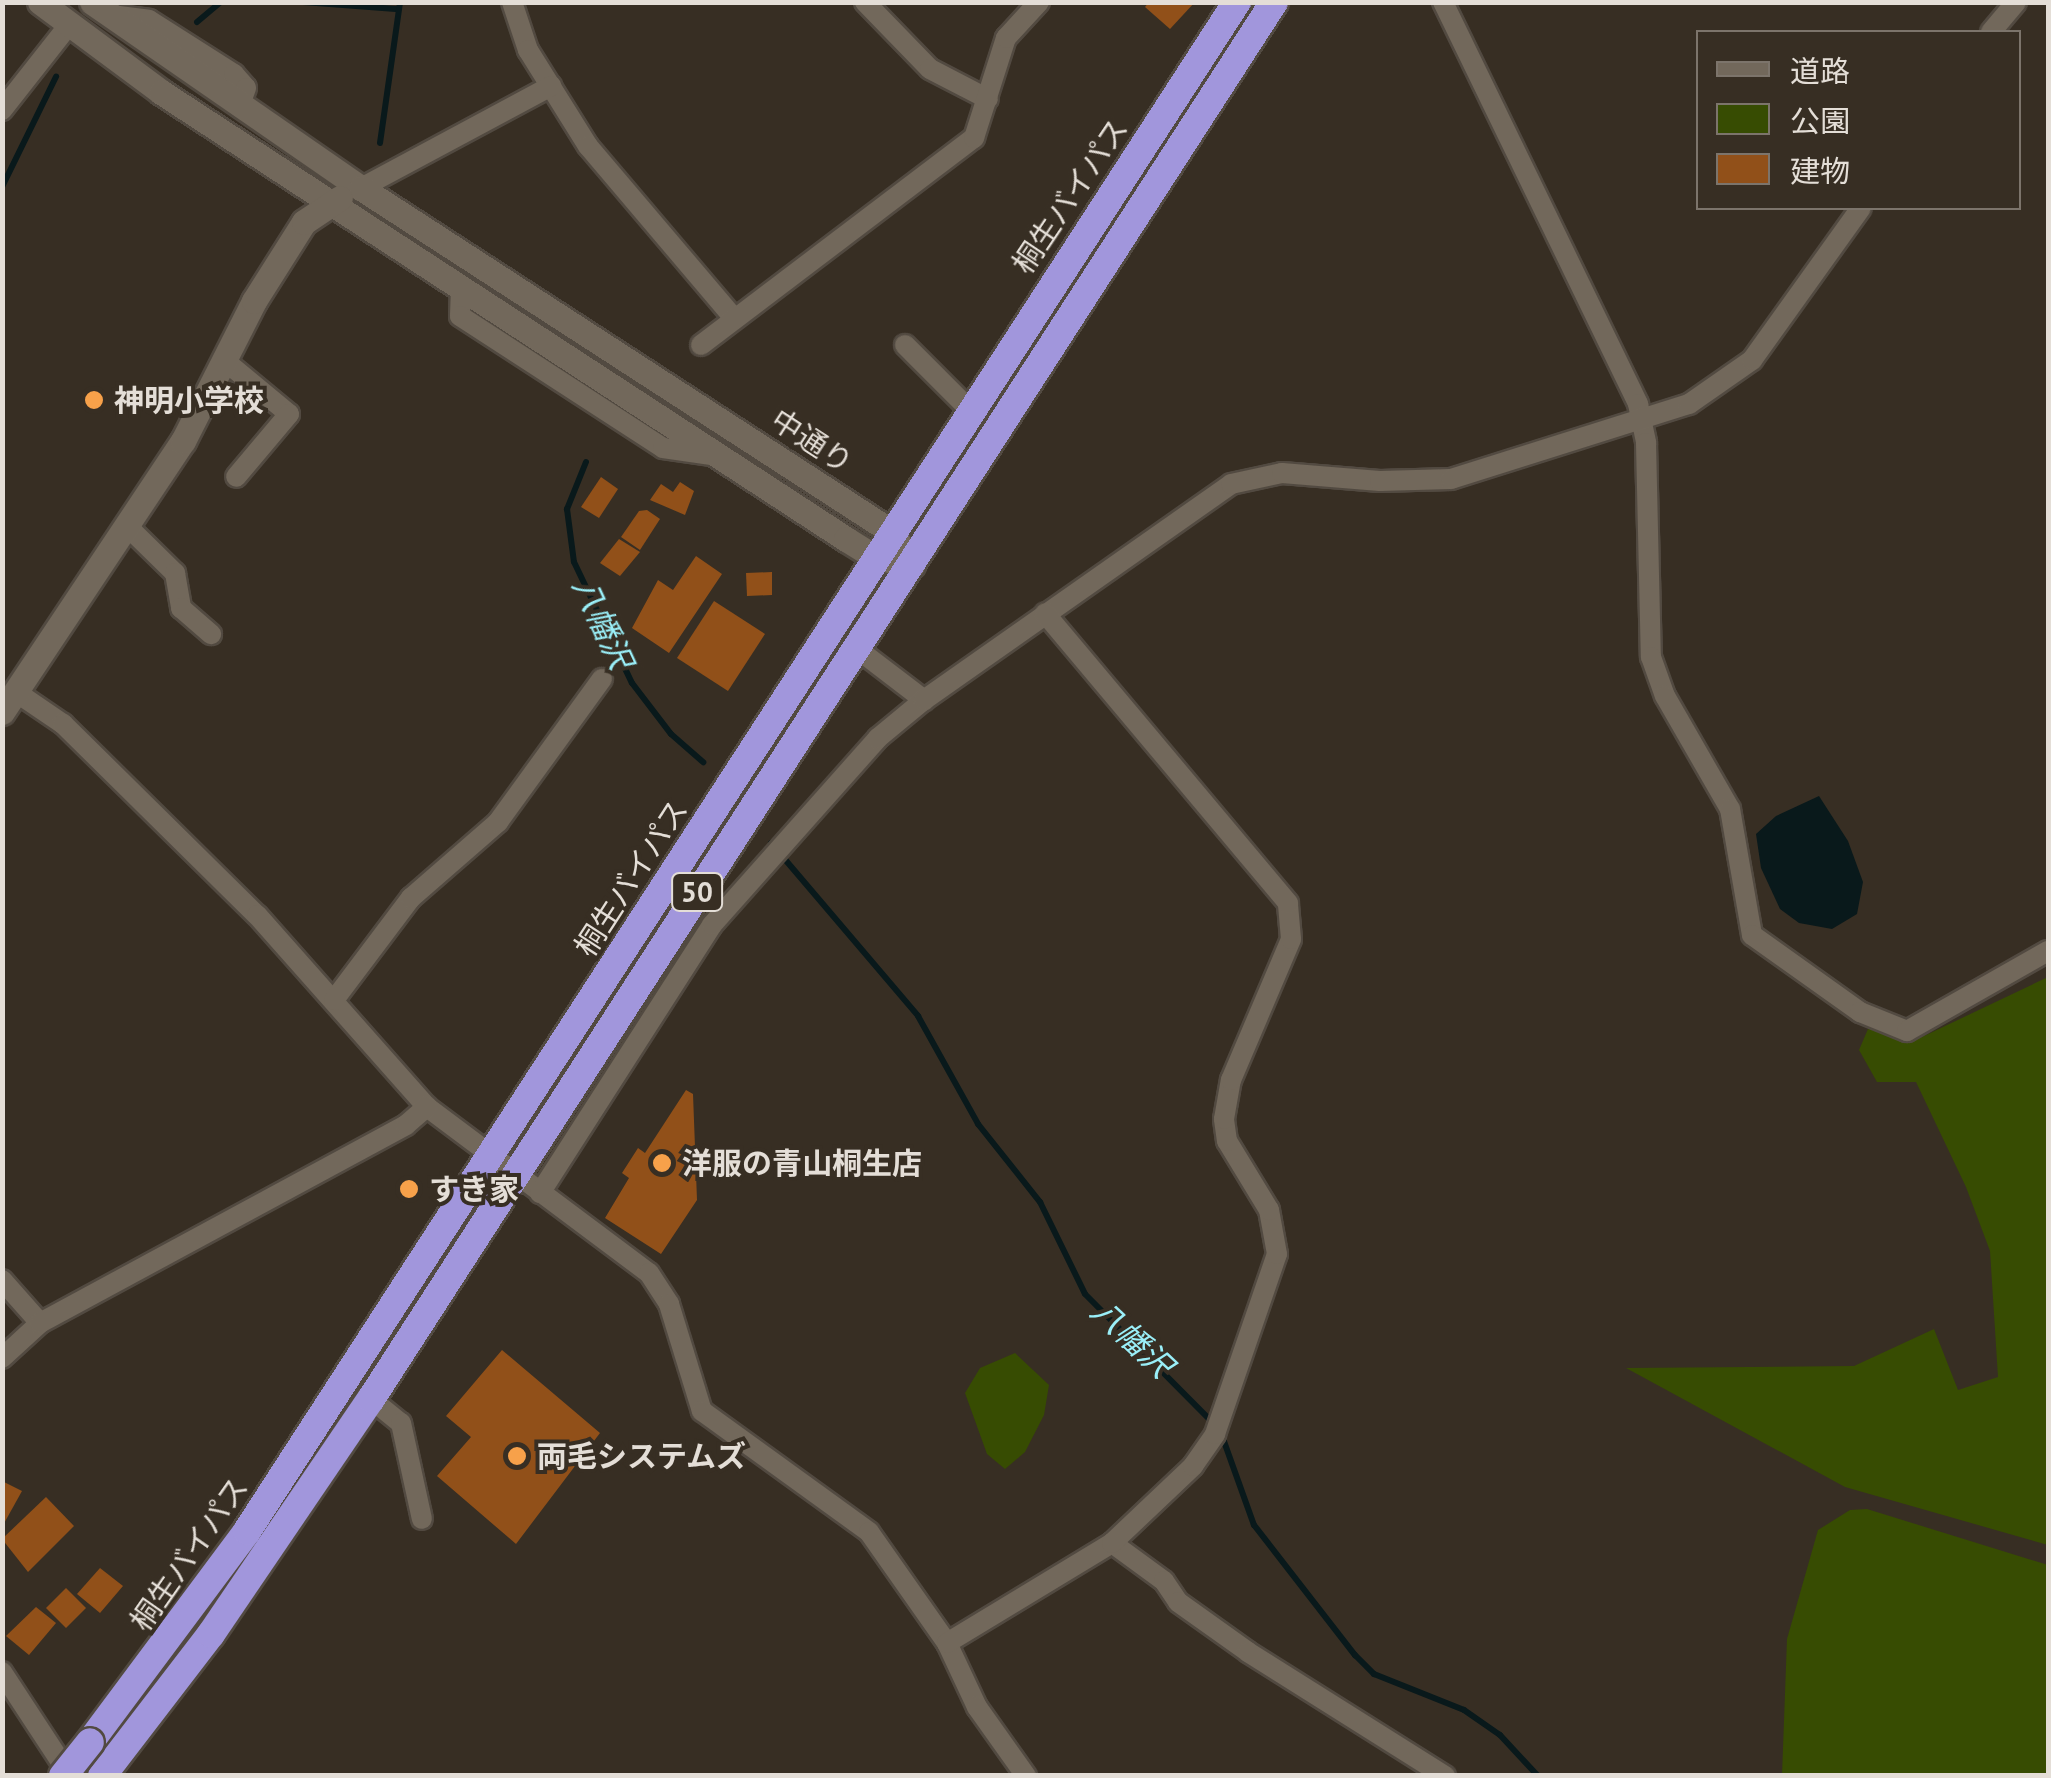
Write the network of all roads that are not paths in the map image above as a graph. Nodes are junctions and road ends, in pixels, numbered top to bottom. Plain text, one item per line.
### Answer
1 (40, 2) edge
2 (512, 2) edge
3 (865, 2) edge
4 (1040, 2) edge
5 (1237, 2) edge
6 (1274, 2) edge
7 (1443, 2) edge
8 (2016, 2) edge
9 (100, 9) edge
10 (68, 26) junction
11 (1994, 30) edge
12 (551, 86) junction
13 (988, 99) junction
14 (2, 110) edge
15 (361, 188) junction
16 (330, 202) junction
17 (1860, 210) edge
18 (732, 316) junction
19 (701, 345) dead end
20 (905, 345) dead end
21 (224, 361) junction
22 (970, 410) junction
23 (1642, 420) junction
24 (236, 476) dead end
25 (126, 525) junction
26 (892, 532) junction
27 (875, 557) junction
28 (912, 565) junction
29 (1044, 613) junction
30 (210, 634) dead end
31 (856, 648) junction
32 (602, 679) dead end
33 (924, 700) junction
34 (9, 702) edge
35 (2048, 951) edge
36 (334, 1000) junction
37 (427, 1107) junction
38 (494, 1151) junction
39 (530, 1183) junction
40 (2, 1280) edge
41 (40, 1323) junction
42 (2, 1358) edge
43 (371, 1398) junction
44 (422, 1520) dead end
45 (1112, 1543) junction
46 (948, 1642) junction
47 (2, 1672) edge
48 (104, 1773) edge
49 (66, 1776) edge
50 (1026, 1776) edge
51 (1444, 1776) edge

1 - 10 street, 中通り
2 - 12 street
3 - 13 street
4 - 13 street
5 - 22 highway, 桐生バイパス / 50
6 - 28 highway, 桐生バイパス / 50
7 - 23 street
8 - 11 street
9 - 15 street, 中通り
10 - 14 street
10 - 16 street, 中通り
12 - 15 street
12 - 18 street
13 - 18 street
15 - 16 street
15 - 26 street, 中通り
16 - 21 street
16 - 27 street, 中通り
17 - 23 street
18 - 19 street
20 - 22 street
21 - 24 street
21 - 25 street
22 - 26 highway, 桐生バイパス / 50
23 - 29 street
23 - 35 street
25 - 30 street
25 - 34 street
26 - 27 highway, 桐生バイパス / 50
26 - 28 street, 中通り
27 - 28 street, 中通り
27 - 38 highway, 桐生バイパス / 50
28 - 31 highway, 桐生バイパス / 50
29 - 33 street
29 - 45 street
31 - 33 street
31 - 39 highway, 桐生バイパス / 50
32 - 36 street
33 - 39 street
34 - 36 street
36 - 37 street
37 - 38 street
37 - 41 street
38 - 39 street
38 - 49 highway, 桐生バイパス / 50, bridge
39 - 43 highway, 桐生バイパス / 50
39 - 46 street
40 - 41 street
41 - 42 street
43 - 44 street
43 - 48 highway, 桐生バイパス / 50
45 - 46 street
45 - 51 street
46 - 50 street
47 - 49 street

